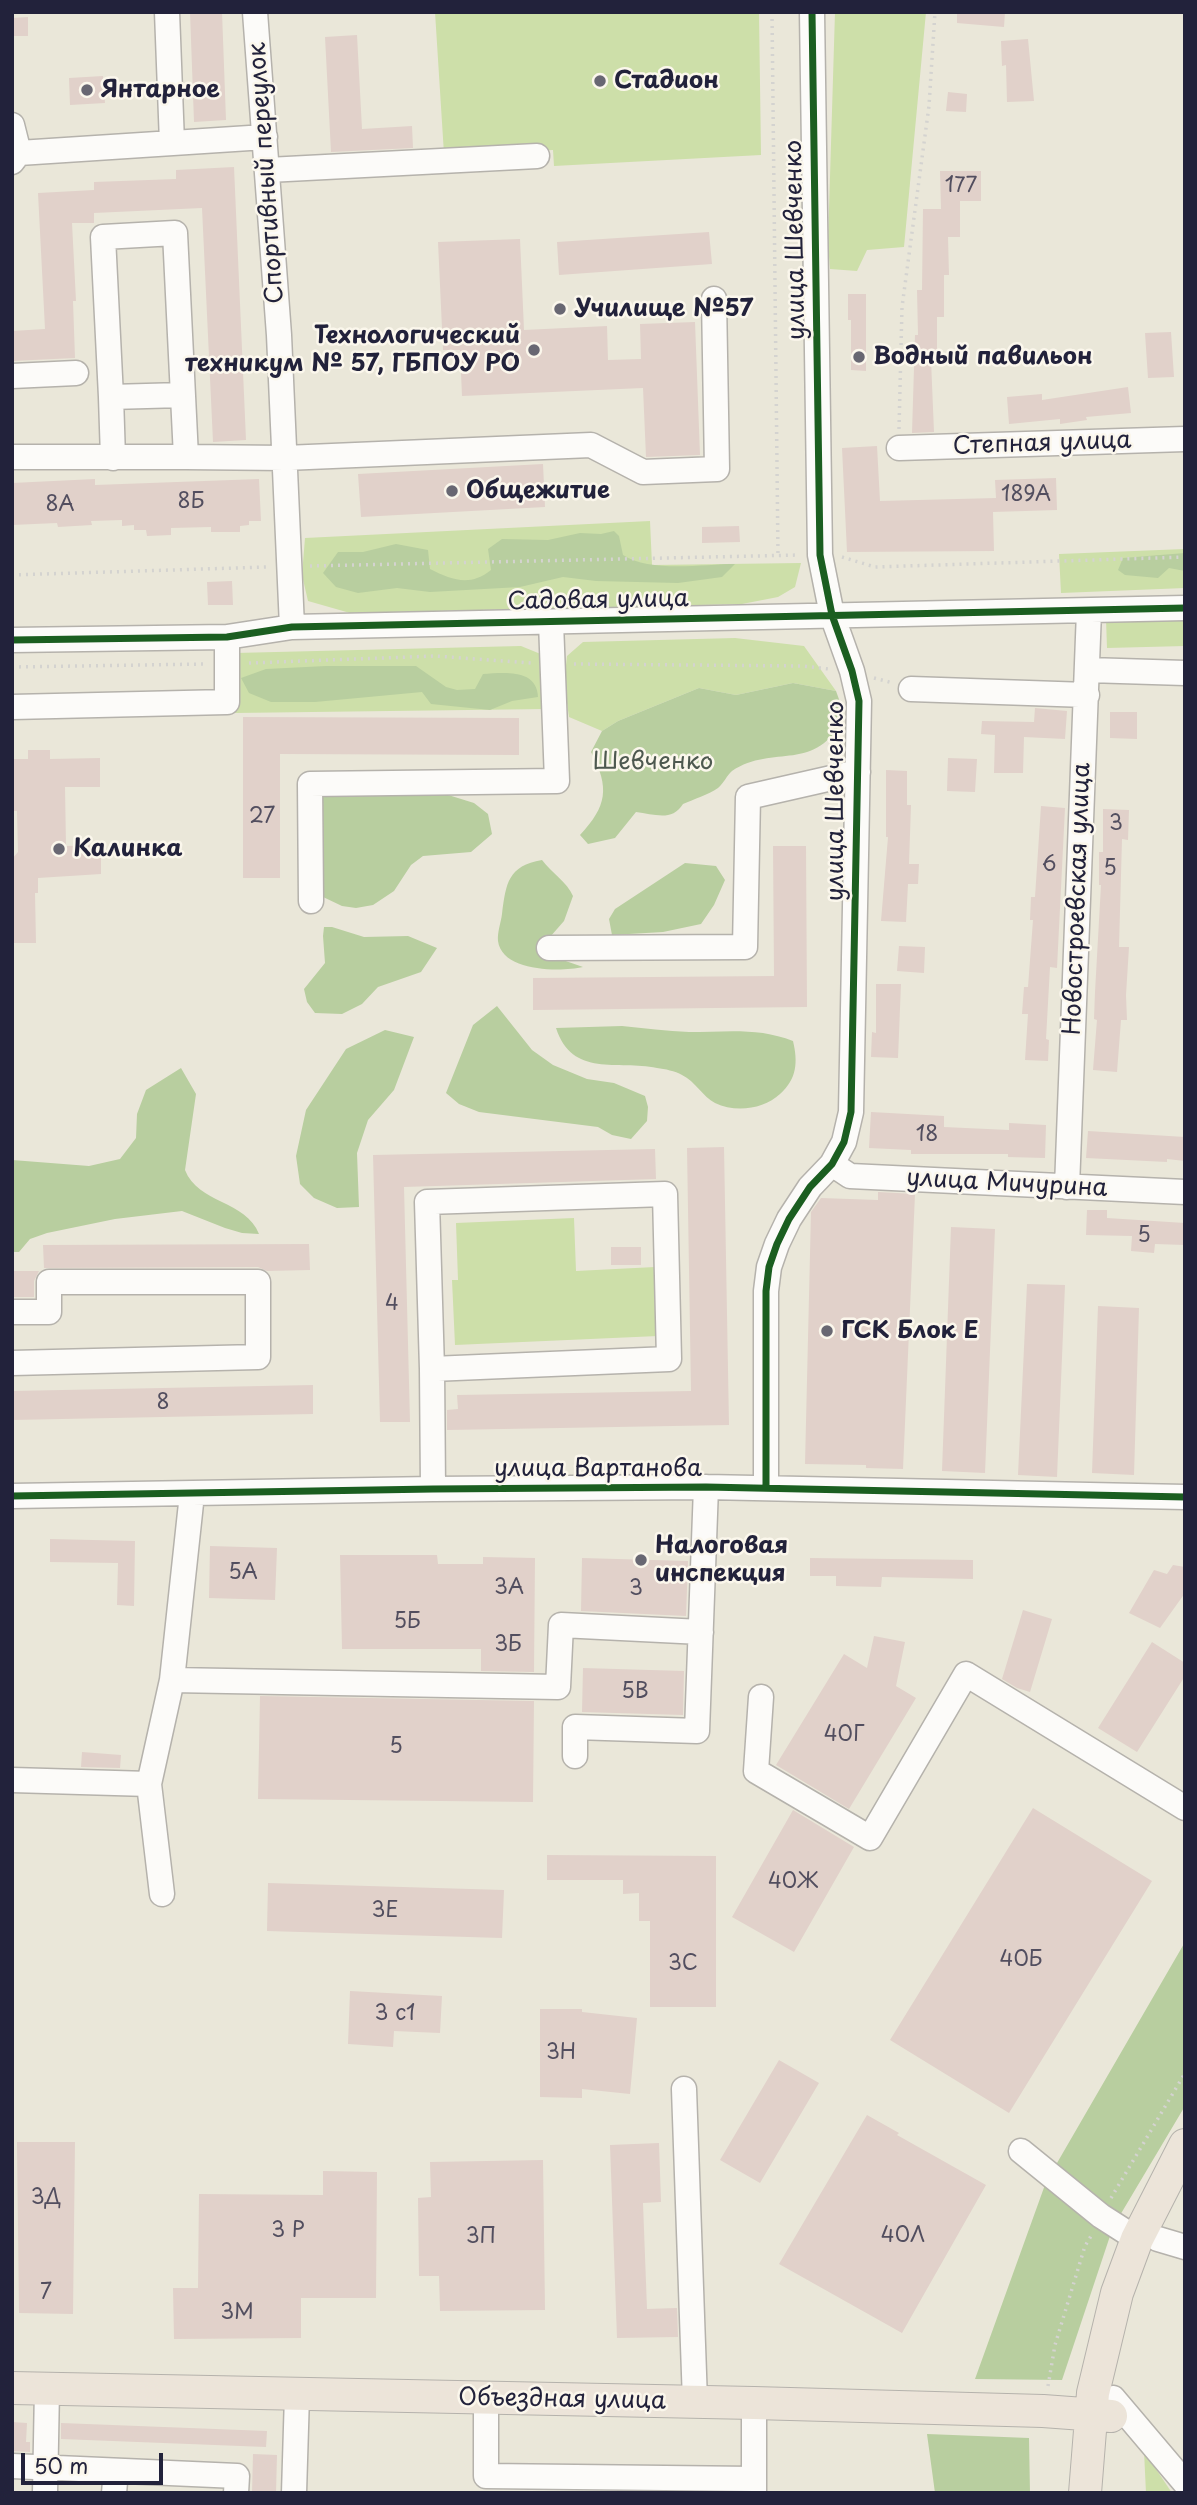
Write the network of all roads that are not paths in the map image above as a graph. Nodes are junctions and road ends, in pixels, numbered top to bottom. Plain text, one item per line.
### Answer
1 (167, 12) edge
2 (255, 12) edge
3 (812, 12) edge
4 (12, 125) edge
5 (265, 136) junction
6 (172, 143) junction
7 (537, 156) dead end
8 (16, 158) edge
9 (268, 170) junction
10 (714, 299) dead end
11 (76, 373) dead end
12 (12, 376) edge
13 (182, 395) junction
14 (111, 397) junction
15 (1185, 439) edge
16 (899, 448) road end
17 (12, 457) edge
18 (186, 457) junction
19 (113, 458) junction
20 (285, 458) junction
21 (1185, 608) edge
22 (1089, 611) junction
23 (832, 615) junction
24 (551, 622) junction
25 (292, 627) junction
26 (227, 637) junction
27 (12, 640) edge
28 (1185, 673) edge
29 (1087, 682) junction
30 (911, 689) road end
31 (12, 707) edge
32 (858, 772) junction
33 (311, 901) dead end
34 (549, 948) dead end
35 (832, 1164) junction
36 (1067, 1187) junction
37 (1185, 1192) edge
38 (12, 1312) edge
39 (12, 1363) edge
40 (432, 1369) junction
41 (706, 1488) junction
42 (766, 1488) junction
43 (433, 1489) junction
44 (192, 1494) junction
45 (12, 1496) edge
46 (1185, 1497) edge
47 (701, 1632) junction
48 (172, 1680) junction
49 (761, 1697) dead end
50 (575, 1756) dead end
51 (12, 1780) edge
52 (149, 1784) junction
53 (1185, 1808) edge
54 (162, 1894) dead end
55 (684, 2089) dead end
56 (1185, 2145) edge
57 (1021, 2151) dead end
58 (1185, 2186) edge
59 (1160, 2242) edge
60 (12, 2389) edge
61 (47, 2389) junction
62 (297, 2395) junction
63 (486, 2399) junction
64 (695, 2402) junction
65 (754, 2403) junction
66 (1105, 2409) junction
67 (12, 2466) edge
68 (46, 2481) edge
69 (115, 2482) edge
70 (178, 2483) edge
71 (1185, 2483) edge
72 (754, 2486) edge
73 (236, 2493) edge
74 (294, 2493) edge
75 (1085, 2493) edge
76 (1106, 2493) edge

1 - 6 street
2 - 5 street, Спортивный переулок
3 - 23 street, улица Шевченко
4 - 8 street
5 - 6 street
5 - 9 street, Спортивный переулок
6 - 8 street
7 - 9 street
9 - 20 street, Спортивный переулок
10 - 20 street
11 - 12 street
13 - 14 street
13 - 14 street
13 - 18 street
14 - 19 street
15 - 16 street, Степная улица
17 - 19 street
18 - 19 street
18 - 20 street
20 - 25 street, Спортивный переулок
21 - 22 street, Садовая улица
22 - 23 street, Садовая улица
22 - 29 street, Новостроевская улица
23 - 24 street, Садовая улица
23 - 32 street, улица Шевченко
24 - 25 street, Садовая улица
24 - 33 street
25 - 26 street, Садовая улица
26 - 27 street, Садовая улица
26 - 31 street
28 - 29 street
29 - 30 street
29 - 36 street, Новостроевская улица
32 - 34 street
32 - 35 street, улица Шевченко
35 - 36 street, улица Мичурина
35 - 42 street, улица Шевченко
36 - 37 street, улица Мичурина
38 - 39 street
40 - 40 street
40 - 43 street
41 - 42 street, улица Вартанова
41 - 43 street, улица Вартанова
41 - 47 street
42 - 46 street, улица Вартанова
43 - 44 street, улица Вартанова
44 - 45 street, улица Вартанова
44 - 48 street
47 - 48 street
47 - 50 street
48 - 52 street
49 - 53 street
51 - 52 street
52 - 54 street
55 - 64 street
56 - 59 main road
57 - 59 street
58 - 59 main road
59 - 66 main road
60 - 61 main road, Объездная улица
61 - 62 main road, Объездная улица
61 - 68 street
62 - 63 main road, Объездная улица
62 - 74 street
63 - 64 main road, Объездная улица
63 - 72 street
64 - 65 main road, Объездная улица
65 - 66 main road, Объездная улица
65 - 72 street
66 - 71 street
66 - 75 main road
66 - 76 main road
67 - 68 street
68 - 69 street
69 - 70 street
70 - 73 street

